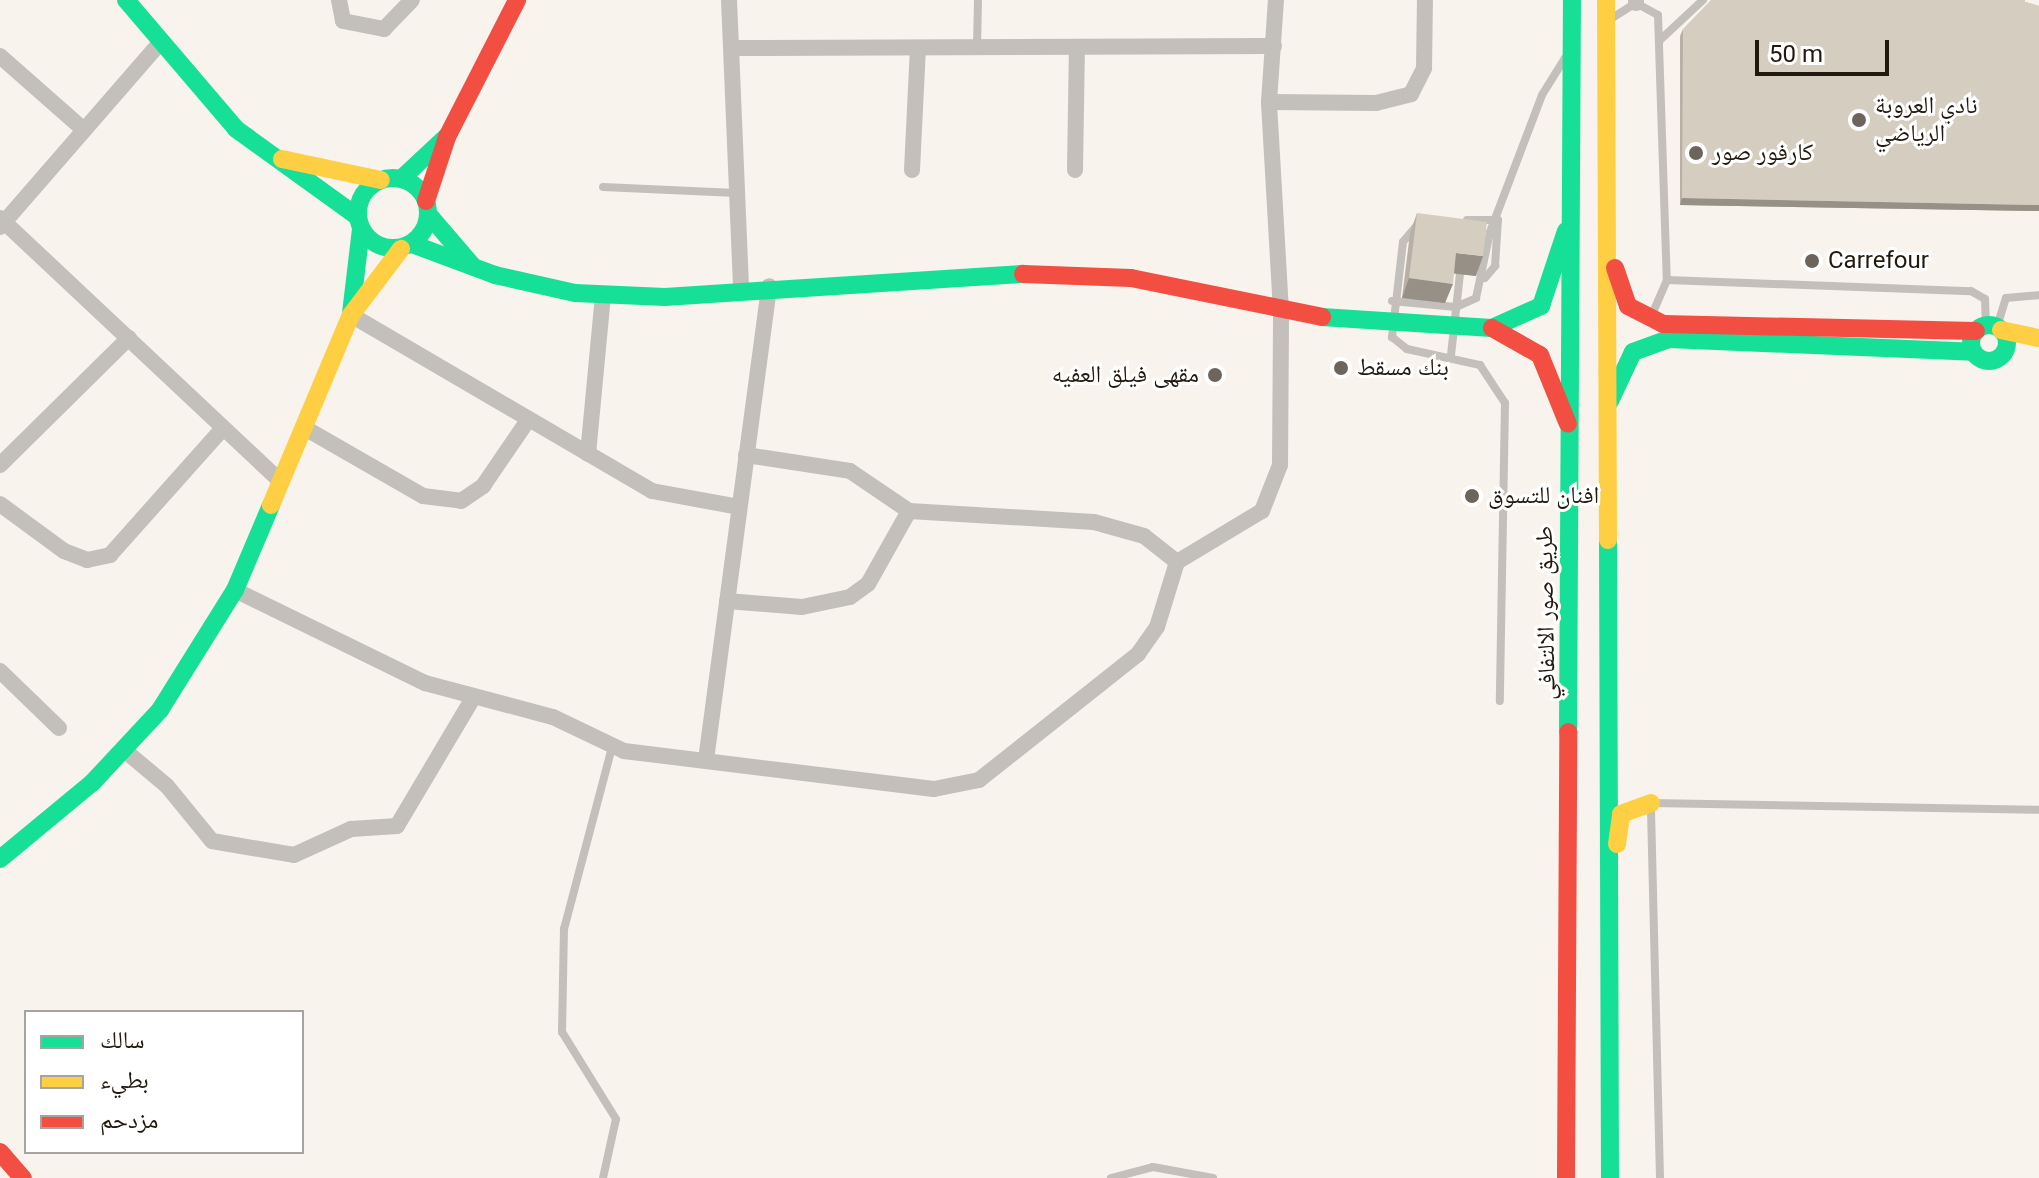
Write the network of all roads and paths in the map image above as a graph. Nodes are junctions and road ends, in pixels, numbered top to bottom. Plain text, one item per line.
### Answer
1 (126, 0) edge
2 (339, 0) edge
3 (412, 0) edge
4 (517, 0) edge
5 (729, 0) edge
6 (978, 0) edge
7 (1276, 0) edge
8 (1425, 0) edge
9 (1572, 0) edge
10 (1606, 0) edge
11 (1703, 0) edge
12 (1636, 1) edge
13 (1605, 28) junction
14 (1659, 41) junction
15 (161, 42) junction
16 (1274, 46) junction
17 (977, 47) junction
18 (1077, 47) junction
19 (734, 48) junction
20 (918, 48) junction
21 (1571, 52) junction
22 (0, 56) edge
23 (1269, 102) junction
24 (84, 130) junction
25 (447, 137) junction
26 (270, 157) junction
27 (912, 170) dead end
28 (1075, 170) dead end
29 (401, 179) junction
30 (381, 180) junction
31 (603, 187) dead end
32 (736, 193) junction
33 (428, 208) junction
34 (1606, 219) junction
35 (1498, 220) junction
36 (1434, 221) edge
37 (1455, 221) edge
38 (2, 222) edge
39 (359, 223) junction
40 (1569, 223) junction
41 (406, 246) junction
42 (475, 268) junction
43 (1460, 274) dead end
44 (1667, 280) junction
45 (769, 286) junction
46 (741, 289) junction
47 (603, 295) junction
48 (2039, 295) edge
49 (1392, 301) junction
50 (1456, 307) junction
51 (1281, 311) junction
52 (351, 315) junction
53 (1648, 320) junction
54 (1388, 324) junction
55 (1454, 328) junction
56 (1492, 328) junction
57 (1990, 328) junction
58 (129, 338) junction
59 (2039, 338) edge
60 (2039, 345) edge
61 (2005, 351) junction
62 (1973, 352) junction
63 (1451, 355) junction
64 (1610, 402) junction
65 (528, 420) junction
66 (1568, 424) junction
67 (303, 427) junction
68 (223, 428) junction
69 (588, 454) junction
70 (746, 455) junction
71 (0, 465) edge
72 (281, 482) junction
73 (0, 504) edge
74 (739, 507) junction
75 (909, 511) junction
76 (1177, 562) junction
77 (235, 590) junction
78 (727, 601) junction
79 (0, 671) edge
80 (1607, 692) junction
81 (473, 698) junction
82 (1500, 701) dead end
83 (59, 728) dead end
84 (612, 747) junction
85 (123, 749) junction
86 (706, 760) junction
87 (1651, 803) junction
88 (2039, 810) edge
89 (0, 859) edge
90 (1605, 958) junction
91 (1564, 1116) junction
92 (0, 1152) edge
93 (23, 1178) edge
94 (603, 1178) edge
95 (1111, 1178) edge
96 (1213, 1178) edge
97 (1553, 1178) edge
98 (1566, 1178) edge
99 (1610, 1178) edge
100 (1660, 1178) edge

1 - 15 street
2 - 3 street
4 - 25 street
5 - 19 street
6 - 17 lane
7 - 16 street
8 - 23 street
9 - 21 street, طريق صور الالتفافي
10 - 13 street
11 - 14 lane
12 - 13 lane
12 - 14 lane
13 - 34 street
14 - 44 lane
15 - 24 street
15 - 26 street
16 - 18 street
16 - 23 street
17 - 18 street
17 - 20 street
18 - 28 street
19 - 20 street
19 - 32 street
20 - 27 street
21 - 35 lane
21 - 40 street, طريق صور الالتفافي
22 - 24 street
23 - 51 street
24 - 38 street
25 - 29 street
25 - 33 street
26 - 30 street
26 - 39 street
29 - 30 street
29 - 33 street
30 - 39 street
31 - 32 lane
32 - 46 street
33 - 41 street
33 - 42 street
34 - 53 street
34 - 64 street
35 - 37 lane
35 - 50 lane
36 - 49 lane
38 - 58 street
39 - 41 street
39 - 52 street
40 - 56 street
40 - 66 street, طريق صور الالتفافي
41 - 42 street
41 - 52 street
42 - 47 street
43 - 50 lane
44 - 53 lane
44 - 57 lane
45 - 46 street
45 - 51 street
45 - 70 street
46 - 47 street
47 - 69 street
48 - 57 lane
49 - 50 lane
49 - 54 lane
50 - 55 lane
51 - 54 street
51 - 76 street
52 - 65 street
52 - 67 street
53 - 57 street
54 - 55 street
54 - 63 lane
55 - 56 street
55 - 63 lane
56 - 66 street
57 - 59 street
57 - 61 street
57 - 62 street
58 - 68 street
58 - 71 street
60 - 61 street
61 - 62 street
62 - 64 street
63 - 82 lane
64 - 80 street
65 - 67 street
65 - 69 street
66 - 91 street, طريق صور الالتفافي
67 - 72 street
68 - 72 street
68 - 73 street
69 - 74 street
70 - 74 street
70 - 75 street
72 - 77 street
74 - 78 street
75 - 76 street
75 - 78 street
76 - 86 street
77 - 81 street
77 - 85 street
78 - 86 street
79 - 83 street
80 - 87 street
80 - 90 street
81 - 84 street
81 - 85 street
84 - 86 street
84 - 94 lane
85 - 89 street
87 - 88 lane
87 - 90 street
87 - 100 lane
90 - 99 street
91 - 97 lane
91 - 98 street, طريق صور الالتفافي
92 - 93 street
95 - 96 lane

